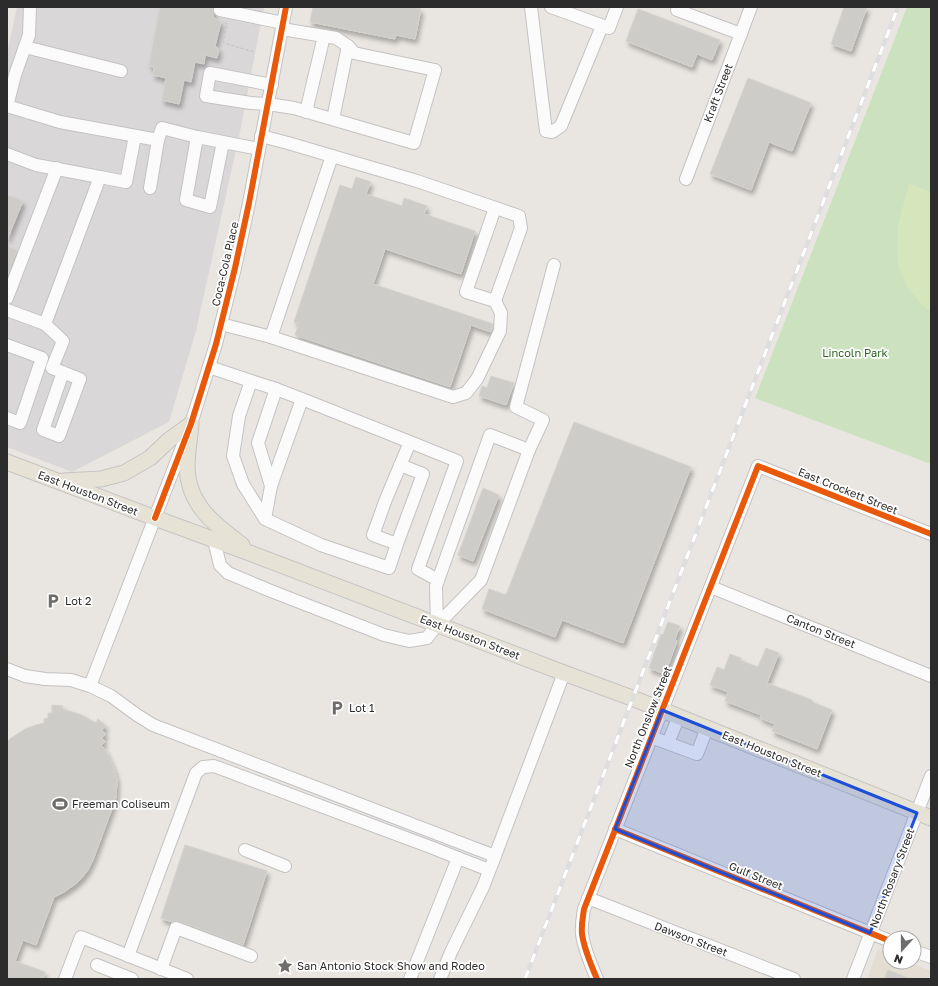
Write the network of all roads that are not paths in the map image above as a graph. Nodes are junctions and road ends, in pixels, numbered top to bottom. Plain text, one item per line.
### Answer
1 (30, 7) edge
2 (286, 7) edge
3 (531, 7) edge
4 (551, 7) edge
5 (617, 7) edge
6 (751, 7) edge
7 (220, 10) road end
8 (677, 10) dead end
9 (283, 26) junction
10 (602, 26) junction
11 (741, 34) junction
12 (324, 36) junction
13 (348, 46) junction
14 (25, 47) junction
15 (122, 71) dead end
16 (272, 85) junction
17 (268, 104) junction
18 (7, 106) edge
19 (306, 112) junction
20 (333, 120) junction
21 (135, 136) junction
22 (197, 136) junction
23 (262, 136) junction
24 (158, 140) junction
25 (223, 142) junction
26 (259, 149) junction
27 (7, 154) edge
28 (332, 156) junction
29 (57, 168) junction
30 (100, 177) junction
31 (686, 179) dead end
32 (150, 188) dead end
33 (495, 208) junction
34 (554, 265) dead end
35 (7, 298) edge
36 (495, 302) junction
37 (7, 310) edge
38 (45, 324) junction
39 (221, 324) junction
40 (271, 337) junction
41 (7, 345) edge
42 (209, 367) junction
43 (63, 372) junction
44 (251, 381) junction
45 (276, 389) junction
46 (302, 399) junction
47 (7, 418) edge
48 (191, 424) junction
49 (410, 442) junction
50 (530, 450) junction
51 (7, 462) edge
52 (400, 465) junction
53 (758, 466) joint
54 (56, 481) junction
55 (270, 486) junction
56 (155, 518) junction
57 (265, 518) junction
58 (931, 534) edge
59 (214, 540) junction
60 (397, 544) junction
61 (255, 555) junction
62 (438, 580) junction
63 (711, 587) junction
64 (437, 625) junction
65 (7, 669) edge
66 (564, 673) junction
67 (931, 676) edge
68 (90, 686) junction
69 (662, 710) junction
70 (678, 716) junction
71 (707, 728) junction
72 (652, 737) junction
73 (668, 743) junction
74 (931, 776) edge
75 (917, 812) junction
76 (388, 815) junction
77 (931, 818) edge
78 (383, 829) junction
79 (615, 829) junction
80 (245, 850) dead end
81 (494, 856) junction
82 (458, 858) junction
83 (285, 866) dead end
84 (489, 870) junction
85 (588, 898) junction
86 (870, 933) junction
87 (882, 938) edge
88 (128, 956) junction
89 (251, 956) dead end
90 (97, 965) dead end
91 (161, 969) junction
92 (65, 979) edge
93 (132, 979) edge
94 (186, 979) edge
95 (410, 979) edge
96 (440, 979) edge
97 (597, 979) edge
98 (794, 979) edge
99 (853, 979) edge

1 - 14 street
2 - 9 street, Coca-Cola Place
3 - 10 street
4 - 10 street
5 - 10 street
6 - 11 street, Kraft Street
7 - 9 street
8 - 11 street
9 - 12 street
9 - 16 street, Coca-Cola Place
11 - 31 street, Kraft Street
12 - 13 street
12 - 19 street
13 - 20 street
13 - 20 street
14 - 15 street
14 - 18 street
16 - 17 street, Coca-Cola Place
16 - 17 street
17 - 19 street
17 - 23 street, Coca-Cola Place
18 - 21 street
19 - 20 street
21 - 24 street
21 - 30 street
22 - 24 street
22 - 25 street
22 - 25 street
23 - 26 street, Coca-Cola Place
23 - 28 street
24 - 32 street
25 - 26 street
26 - 39 street, Coca-Cola Place
27 - 29 street
28 - 33 street
28 - 40 street
29 - 30 street
29 - 35 street
30 - 38 street
33 - 36 street
33 - 36 street
34 - 50 street
36 - 40 street
37 - 38 street
38 - 43 street
39 - 40 street
39 - 42 street, Coca-Cola Place
41 - 47 street
42 - 44 street
42 - 48 street, Coca-Cola Place
43 - 43 street
44 - 45 street
44 - 57 street
45 - 46 street
45 - 55 street
46 - 49 street
46 - 55 street
48 - 54 main road
48 - 56 street, Coca-Cola Place
48 - 61 main road
49 - 52 street
49 - 62 street
50 - 62 street
50 - 64 street
51 - 54 main road, East Houston Street
52 - 60 street
52 - 60 street
53 - 58 street, East Crockett Street
53 - 63 street, North Onslow Street
54 - 56 main road, East Houston Street
55 - 57 street
56 - 59 main road, East Houston Street
56 - 68 street, Coca-Cola Place
57 - 60 street
59 - 61 main road, East Houston Street
59 - 64 street
61 - 64 main road, East Houston Street
62 - 64 street
63 - 67 street, Canton Street
63 - 69 street, North Onslow Street
64 - 66 main road, East Houston Street
65 - 68 street
66 - 69 main road, East Houston Street
66 - 81 street
68 - 76 street
69 - 70 main road, East Houston Street
69 - 72 street, North Onslow Street
70 - 71 main road, East Houston Street
70 - 73 street
71 - 73 street
71 - 75 main road, East Houston Street
72 - 73 street
72 - 79 street, North Onslow Street
74 - 75 street, North Rosary Street
75 - 77 main road, East Houston Street
75 - 86 street, North Rosary Street
76 - 78 street
76 - 81 street
78 - 82 street
78 - 88 street
79 - 85 street, North Onslow Street
79 - 86 street, Gulf Street
80 - 83 street
81 - 84 street
82 - 84 street
82 - 95 street
84 - 96 street
85 - 97 street, North Onslow Street
85 - 98 street, Dawson Street
86 - 87 street, Gulf Street
86 - 99 street, North Rosary Street
88 - 91 street
88 - 92 street
89 - 91 street
90 - 93 street
91 - 94 street

